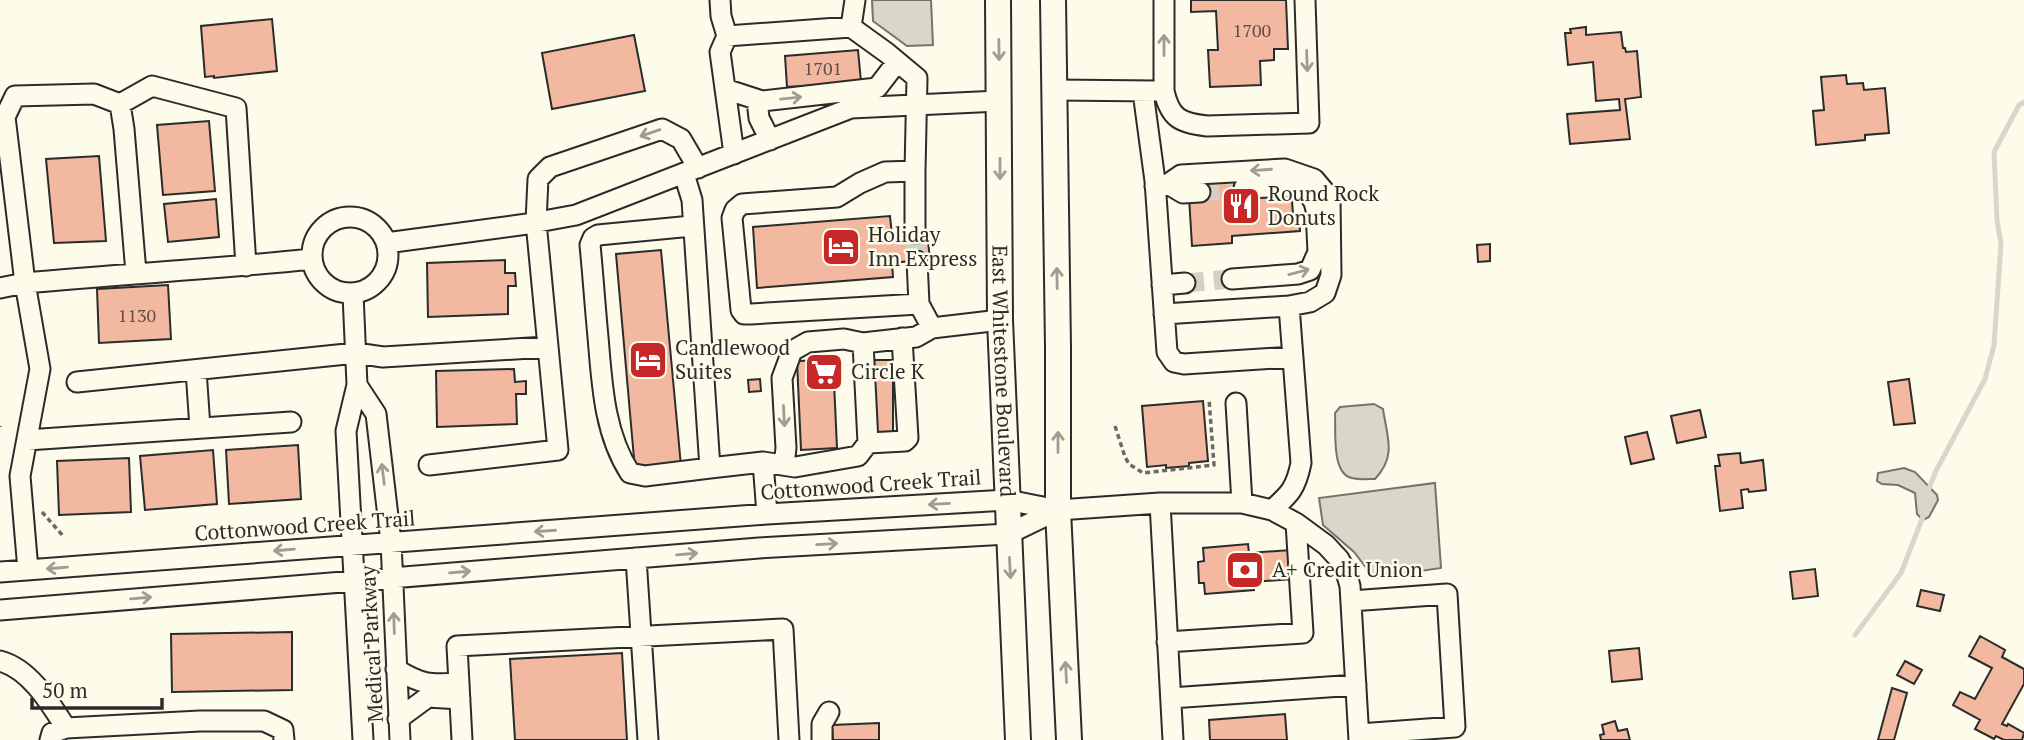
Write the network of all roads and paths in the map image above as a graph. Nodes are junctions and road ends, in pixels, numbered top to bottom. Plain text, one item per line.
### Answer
1 (720, 0) edge
2 (855, 0) edge
3 (998, 0) edge
4 (1053, 0) edge
5 (1164, 0) edge
6 (1305, 0) edge
7 (850, 27) junction
8 (727, 36) junction
9 (897, 62) junction
10 (725, 89) junction
11 (1054, 90) junction
12 (1164, 91) junction
13 (1143, 92) junction
14 (757, 100) junction
15 (999, 101) junction
16 (120, 104) junction
17 (918, 104) junction
18 (771, 139) junction
19 (734, 154) junction
20 (691, 171) junction
21 (915, 171) junction
22 (1161, 185) junction
23 (1244, 188) tunnel mouth
24 (1200, 192) tunnel mouth
25 (536, 222) junction
26 (692, 226) junction
27 (915, 233) tunnel mouth
28 (386, 243) junction
29 (312, 259) junction
30 (917, 261) tunnel mouth
31 (246, 266) junction
32 (136, 273) junction
33 (1232, 279) tunnel mouth
34 (1185, 283) tunnel mouth
35 (25, 284) junction
36 (1163, 285) junction
37 (0, 288) edge
38 (353, 294) junction
39 (919, 304) junction
40 (1289, 306) junction
41 (1164, 314) junction
42 (1000, 320) junction
43 (932, 328) junction
44 (902, 338) junction
45 (863, 343) junction
46 (547, 347) junction
47 (356, 353) junction
48 (1292, 357) junction
49 (196, 370) junction
50 (77, 382) dead end
51 (357, 385) junction
52 (1209, 399) dead end
53 (1236, 403) dead end
54 (291, 422) dead end
55 (1115, 426) dead end
56 (200, 428) junction
57 (27, 440) junction
58 (868, 443) junction
59 (763, 462) junction
60 (429, 465) dead end
61 (784, 465) junction
62 (710, 468) junction
63 (1007, 500) junction
64 (41, 501) dead end
65 (1160, 503) junction
66 (1242, 503) junction
67 (1058, 510) junction
68 (1272, 510) junction
69 (767, 514) junction
70 (1296, 523) junction
71 (1008, 534) junction
72 (64, 537) dead end
73 (391, 541) junction
74 (352, 544) junction
75 (636, 558) junction
76 (28, 570) junction
77 (0, 572) edge
78 (392, 578) junction
79 (355, 581) junction
80 (1351, 601) junction
81 (0, 610) edge
82 (642, 636) junction
83 (1167, 642) junction
84 (0, 661) edge
85 (396, 669) junction
86 (1356, 685) junction
87 (460, 691) junction
88 (1171, 698) junction
89 (829, 712) dead end
90 (398, 719) junction
91 (66, 728) junction
92 (1406, 735) edge
93 (1359, 737) edge
94 (50, 740) edge
95 (284, 740) edge
96 (363, 740) edge
97 (400, 740) edge
98 (462, 740) edge
99 (649, 740) edge
100 (789, 740) edge
101 (822, 740) edge
102 (1018, 740) edge
103 (1069, 740) edge
104 (1173, 740) edge

1 - 8 street
2 - 7 street
3 -> 15 main road, East Whitestone Boulevard
4 - 11 main road
12 -> 5 street
6 -> 12 street
7 - 8 street
7 - 9 street
8 - 10 street
14 -> 9 street
9 - 17 street
10 - 14 street
10 - 19 street
11 - 13 street
67 -> 11 main road
12 - 13 street
13 - 22 street
14 - 18 street
15 - 17 street
15 -> 42 main road, East Whitestone Boulevard
16 - 31 street
16 - 32 street
16 - 35 street
17 - 18 street
17 - 21 street
18 - 19 street
19 - 20 street
20 - 25 street
20 -> 25 street
20 - 26 street
21 - 27 street
21 - 39 street
22 - 24 street
22 - 36 street
40 -> 22 street
33 -> 23 street
25 - 28 street
25 - 46 street
26 - 62 street
26 - 62 street
28 - 29 street
28 - 38 street
29 - 31 street
29 - 38 street
30 - 39 street
31 - 32 street
32 - 35 street
34 - 36 street
35 - 37 street
35 - 57 street
36 - 41 street
38 - 47 street, Medical Parkway
39 - 43 street
40 - 41 street
40 - 48 street
41 - 48 street
42 - 43 street
42 - 63 main road, East Whitestone Boulevard
43 - 44 street
44 - 45 street
44 - 58 street
45 - 58 street
45 -> 61 street
46 - 47 street
46 - 60 street
47 - 49 street
47 - 51 street, Medical Parkway
48 - 68 street
49 - 50 street
49 - 56 street
73 -> 51 street, Medical Parkway
51 - 74 street, Medical Parkway
52 - 55 path
53 - 66 street
54 - 56 street
56 - 57 street
57 - 76 street
58 - 61 street
59 - 61 street
59 - 62 street
59 - 69 street
63 - 67 street, Cottonwood Creek Trail
63 -> 69 street, Cottonwood Creek Trail
63 - 71 main road, East Whitestone Boulevard
64 - 72 path
65 - 66 street
65 - 67 street
65 - 83 street
66 - 68 street
67 - 71 street
103 -> 67 main road
68 - 70 street
69 -> 73 street, Cottonwood Creek Trail
70 - 80 street
70 - 83 street
75 -> 71 street
71 -> 102 main road, East Whitestone Boulevard
73 - 74 street, Cottonwood Creek Trail
73 - 78 street, Medical Parkway
74 -> 76 street, Cottonwood Creek Trail
74 - 79 street, Medical Parkway
78 -> 75 street
75 - 82 street
76 - 77 street, Cottonwood Creek Trail
78 - 79 street
85 -> 78 street, Medical Parkway
81 -> 79 street
79 - 96 street, Medical Parkway
80 - 86 street
80 - 92 street
82 - 87 street
82 - 99 street
82 - 100 street
83 - 88 street
84 - 91 street
85 - 87 street
85 - 90 street, Medical Parkway
86 - 88 street
86 - 93 street
87 - 90 street
87 - 98 street
88 - 104 street
89 - 101 street
90 - 97 street, Medical Parkway
91 - 94 street
91 - 95 street
92 - 93 street

